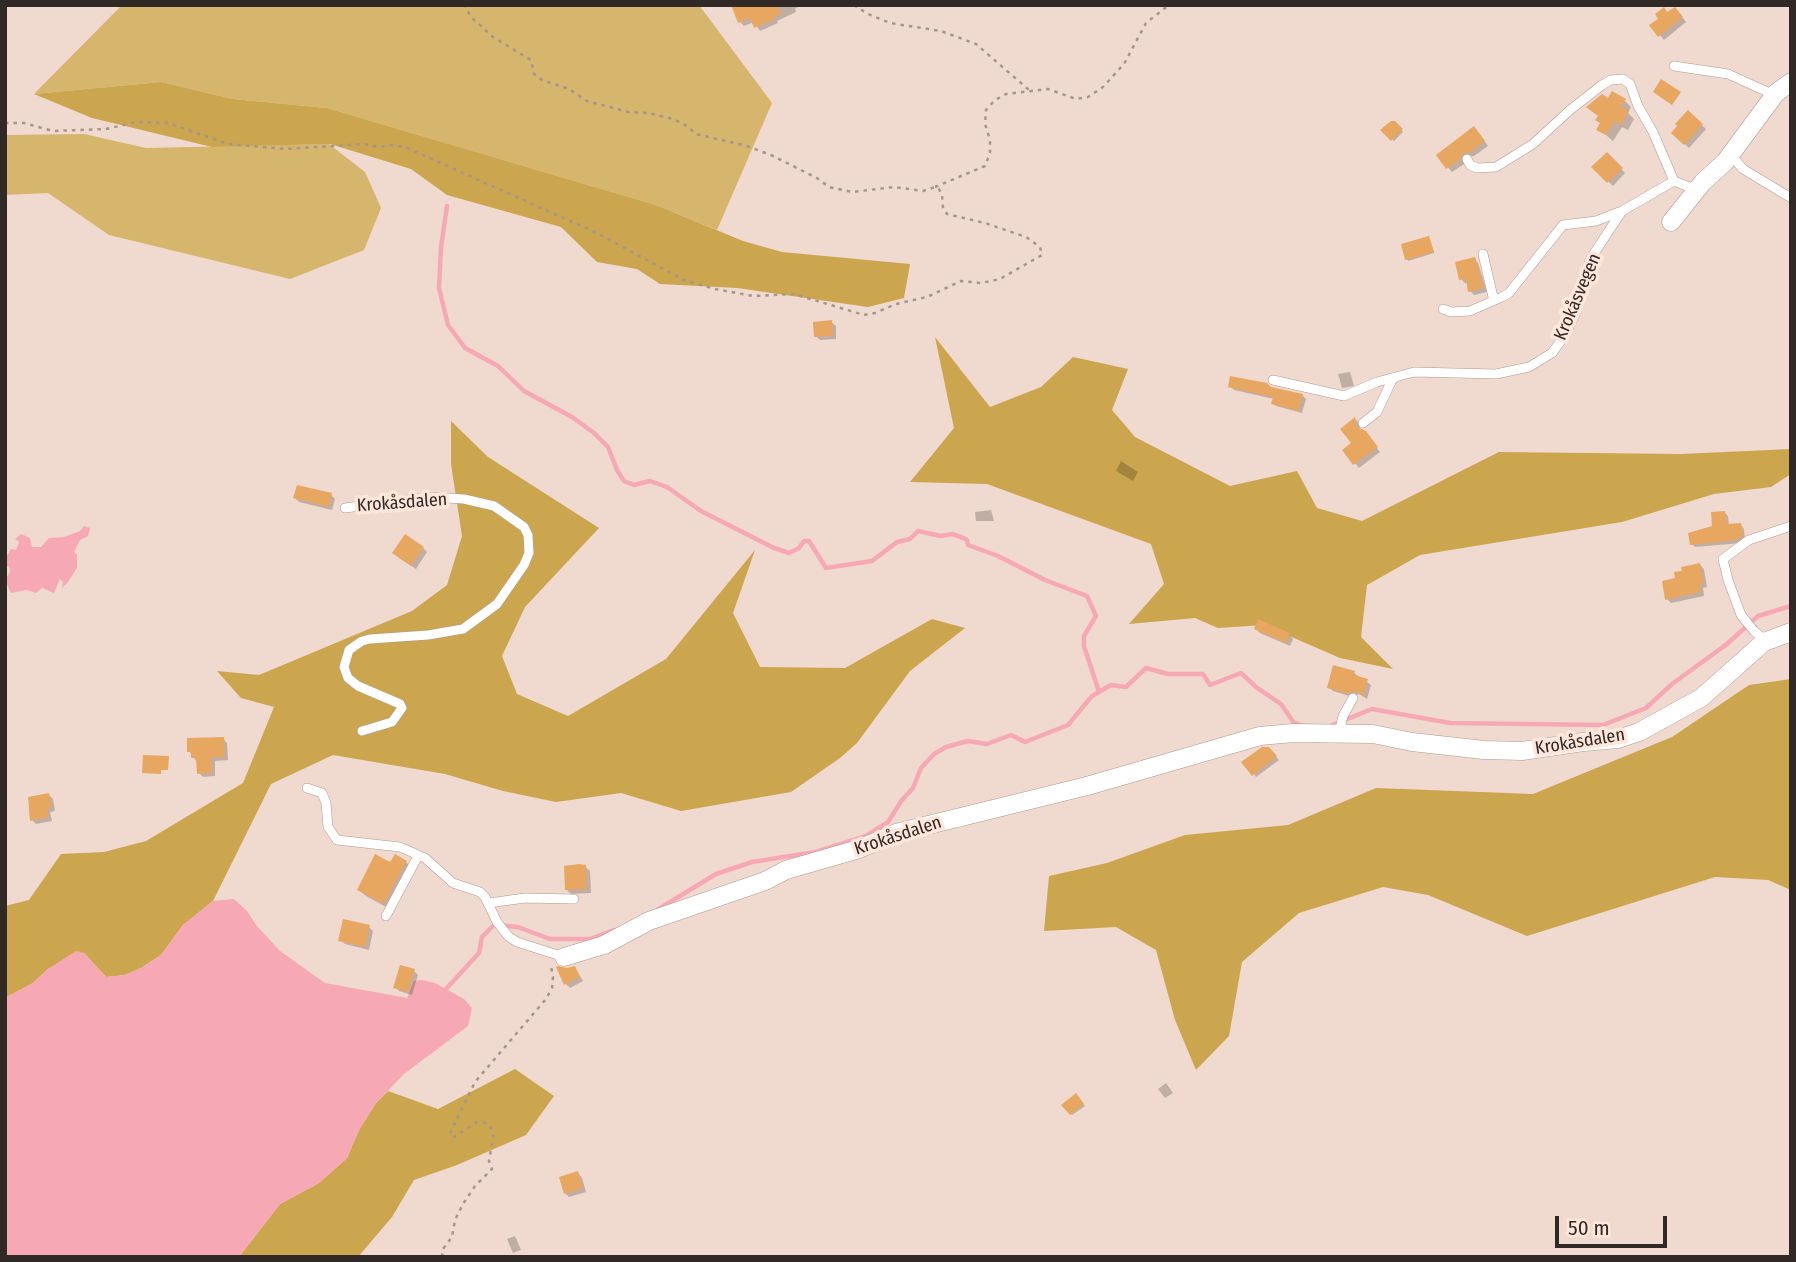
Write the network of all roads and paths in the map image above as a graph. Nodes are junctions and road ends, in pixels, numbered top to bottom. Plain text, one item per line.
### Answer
1 (464, 5) edge
2 (854, 5) edge
3 (1170, 5) edge
4 (1674, 66) dead end
5 (1791, 82) edge
6 (1030, 91) junction
7 (1776, 93) junction
8 (5, 123) edge
9 (1731, 155) junction
10 (1467, 159) dead end
11 (1674, 181) junction
12 (1700, 185) junction
13 (935, 187) junction
14 (1791, 198) edge
15 (1622, 211) junction
16 (1671, 222) dead end
17 (1483, 254) dead end
18 (1497, 299) junction
19 (1443, 309) dead end
20 (1397, 376) junction
21 (1273, 380) dead end
22 (1363, 423) dead end
23 (345, 508) dead end
24 (1791, 526) edge
25 (1791, 632) edge
26 (1766, 641) junction
27 (1353, 698) dead end
28 (362, 731) dead end
29 (1339, 733) junction
30 (307, 788) dead end
31 (418, 856) junction
32 (574, 899) dead end
33 (489, 903) junction
34 (386, 916) dead end
35 (558, 956) junction
36 (442, 1257) edge

1 - 13 path
2 - 6 path
3 - 6 path
4 - 7 lane
5 - 7 street
6 - 13 path
7 - 9 street
8 - 13 path
9 - 12 street
9 - 14 lane
10 - 11 lane
11 - 12 lane
11 - 15 lane, Krokåsvegen
12 - 16 street
15 - 18 lane, Krokåsvegen
15 - 20 lane, Krokåsvegen
17 - 18 lane
18 - 19 lane, Krokåsvegen
20 - 21 lane, Krokåsvegen
20 - 22 lane
23 - 28 lane, Krokåsdalen
24 - 26 lane
25 - 26 street, Krokåsdalen
26 - 29 street, Krokåsdalen
27 - 29 lane
29 - 35 street, Krokåsdalen
30 - 31 lane
31 - 33 lane
31 - 34 lane
32 - 33 lane
33 - 35 lane
35 - 36 path

